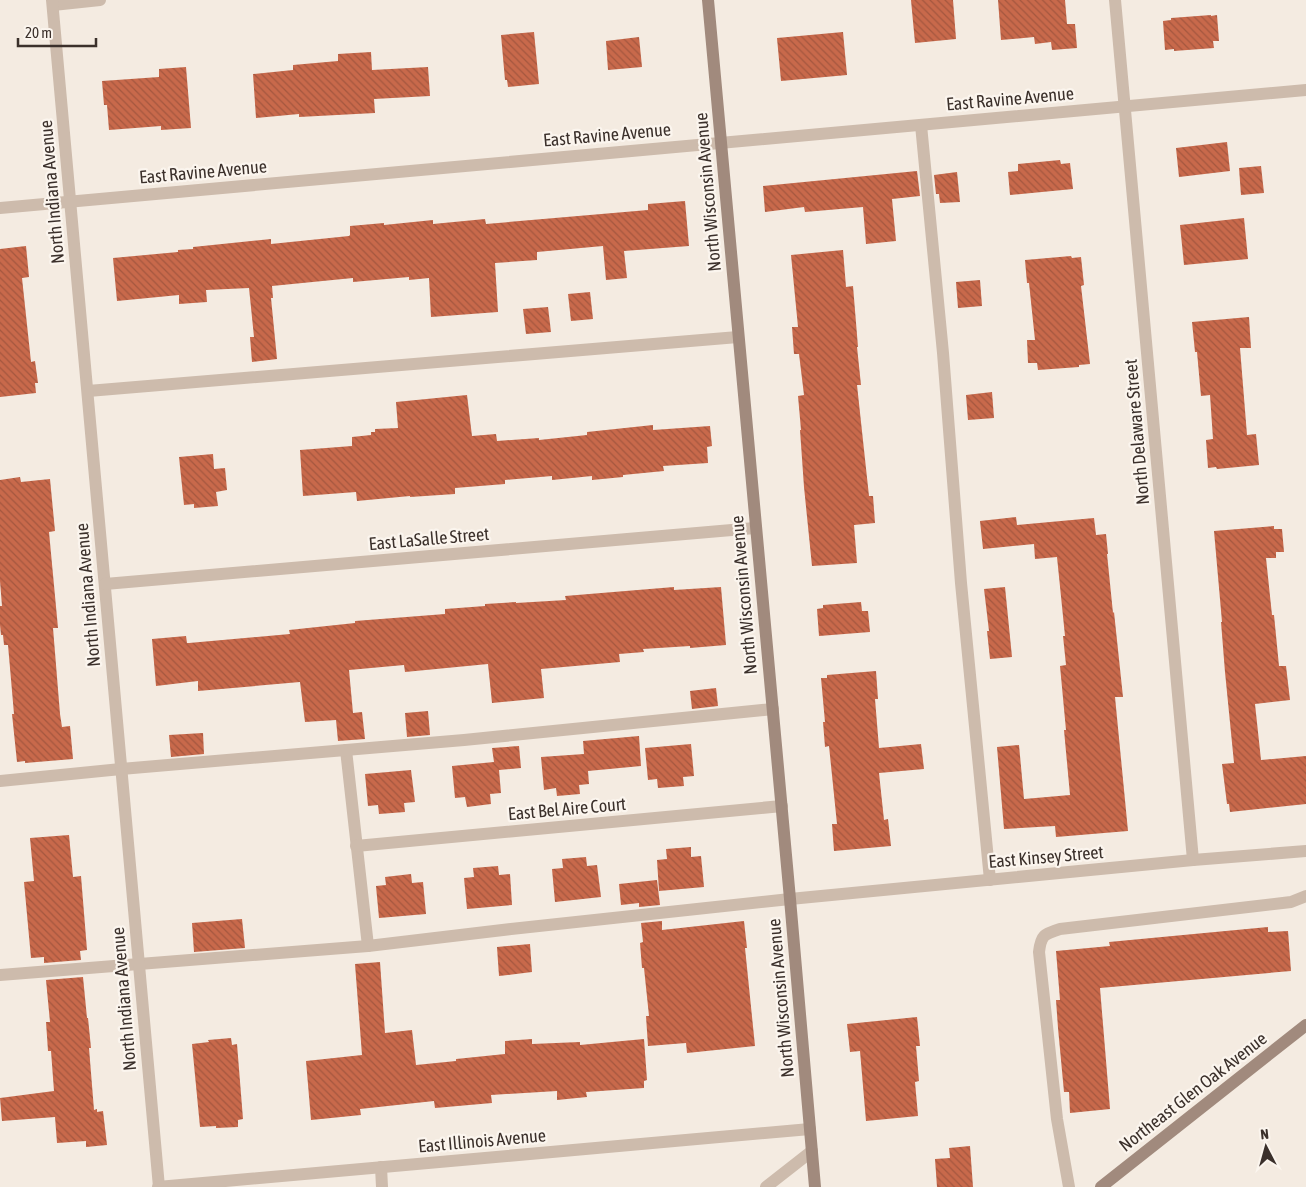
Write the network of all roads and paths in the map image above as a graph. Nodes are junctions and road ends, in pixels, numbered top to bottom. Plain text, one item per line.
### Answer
1 (100, 0) edge
2 (708, 0) edge
3 (1115, 0) edge
4 (53, 2) edge
5 (1306, 90) edge
6 (1125, 106) junction
7 (921, 125) junction
8 (721, 143) junction
9 (71, 202) junction
10 (0, 208) edge
11 (738, 337) junction
12 (88, 391) junction
13 (756, 528) junction
14 (105, 584) junction
15 (773, 709) junction
16 (346, 750) junction
17 (121, 769) junction
18 (0, 781) edge
19 (782, 806) junction
20 (356, 846) junction
21 (1306, 851) edge
22 (1193, 860) junction
23 (990, 880) junction
24 (1306, 896) edge
25 (790, 899) junction
26 (368, 946) junction
27 (138, 964) junction
28 (0, 974) edge
29 (1306, 1025) edge
30 (810, 1129) junction
31 (812, 1151) junction
32 (381, 1168) junction
33 (159, 1187) edge
34 (382, 1187) edge
35 (766, 1187) edge
36 (815, 1187) edge
37 (1069, 1187) edge
38 (1101, 1187) edge

1 - 4 street
2 - 8 street, North Wisconsin Avenue
3 - 6 street, North Delaware Street
4 - 9 street, North Indiana Avenue
5 - 6 street, East Ravine Avenue
6 - 7 street, East Ravine Avenue
6 - 22 street, North Delaware Street
7 - 8 street, East Ravine Avenue
7 - 23 street
8 - 9 street, East Ravine Avenue
8 - 11 street, North Wisconsin Avenue
9 - 10 street, East Ravine Avenue
9 - 12 street, North Indiana Avenue
11 - 12 street
11 - 13 street, North Wisconsin Avenue
12 - 14 street, North Indiana Avenue
13 - 14 street, East LaSalle Street
13 - 15 street, North Wisconsin Avenue
14 - 17 street, North Indiana Avenue
15 - 16 street
15 - 19 street, North Wisconsin Avenue
16 - 17 street
16 - 20 street
17 - 18 street
17 - 27 street, North Indiana Avenue
19 - 20 street, East Bel Aire Court
19 - 25 street, North Wisconsin Avenue
20 - 26 street
21 - 22 street, East Kinsey Street
22 - 23 street, East Kinsey Street
23 - 25 street, East Kinsey Street
24 - 37 street
25 - 26 street, East Kinsey Street
25 - 30 street, North Wisconsin Avenue
26 - 27 street, East Kinsey Street
27 - 28 street, East Kinsey Street
27 - 33 street, North Indiana Avenue
29 - 38 street, Northeast Glen Oak Avenue
30 - 31 street, North Wisconsin Avenue
30 - 32 street, East Illinois Avenue
31 - 35 street
31 - 36 street, North Wisconsin Avenue
32 - 33 street, East Illinois Avenue
32 - 34 street

